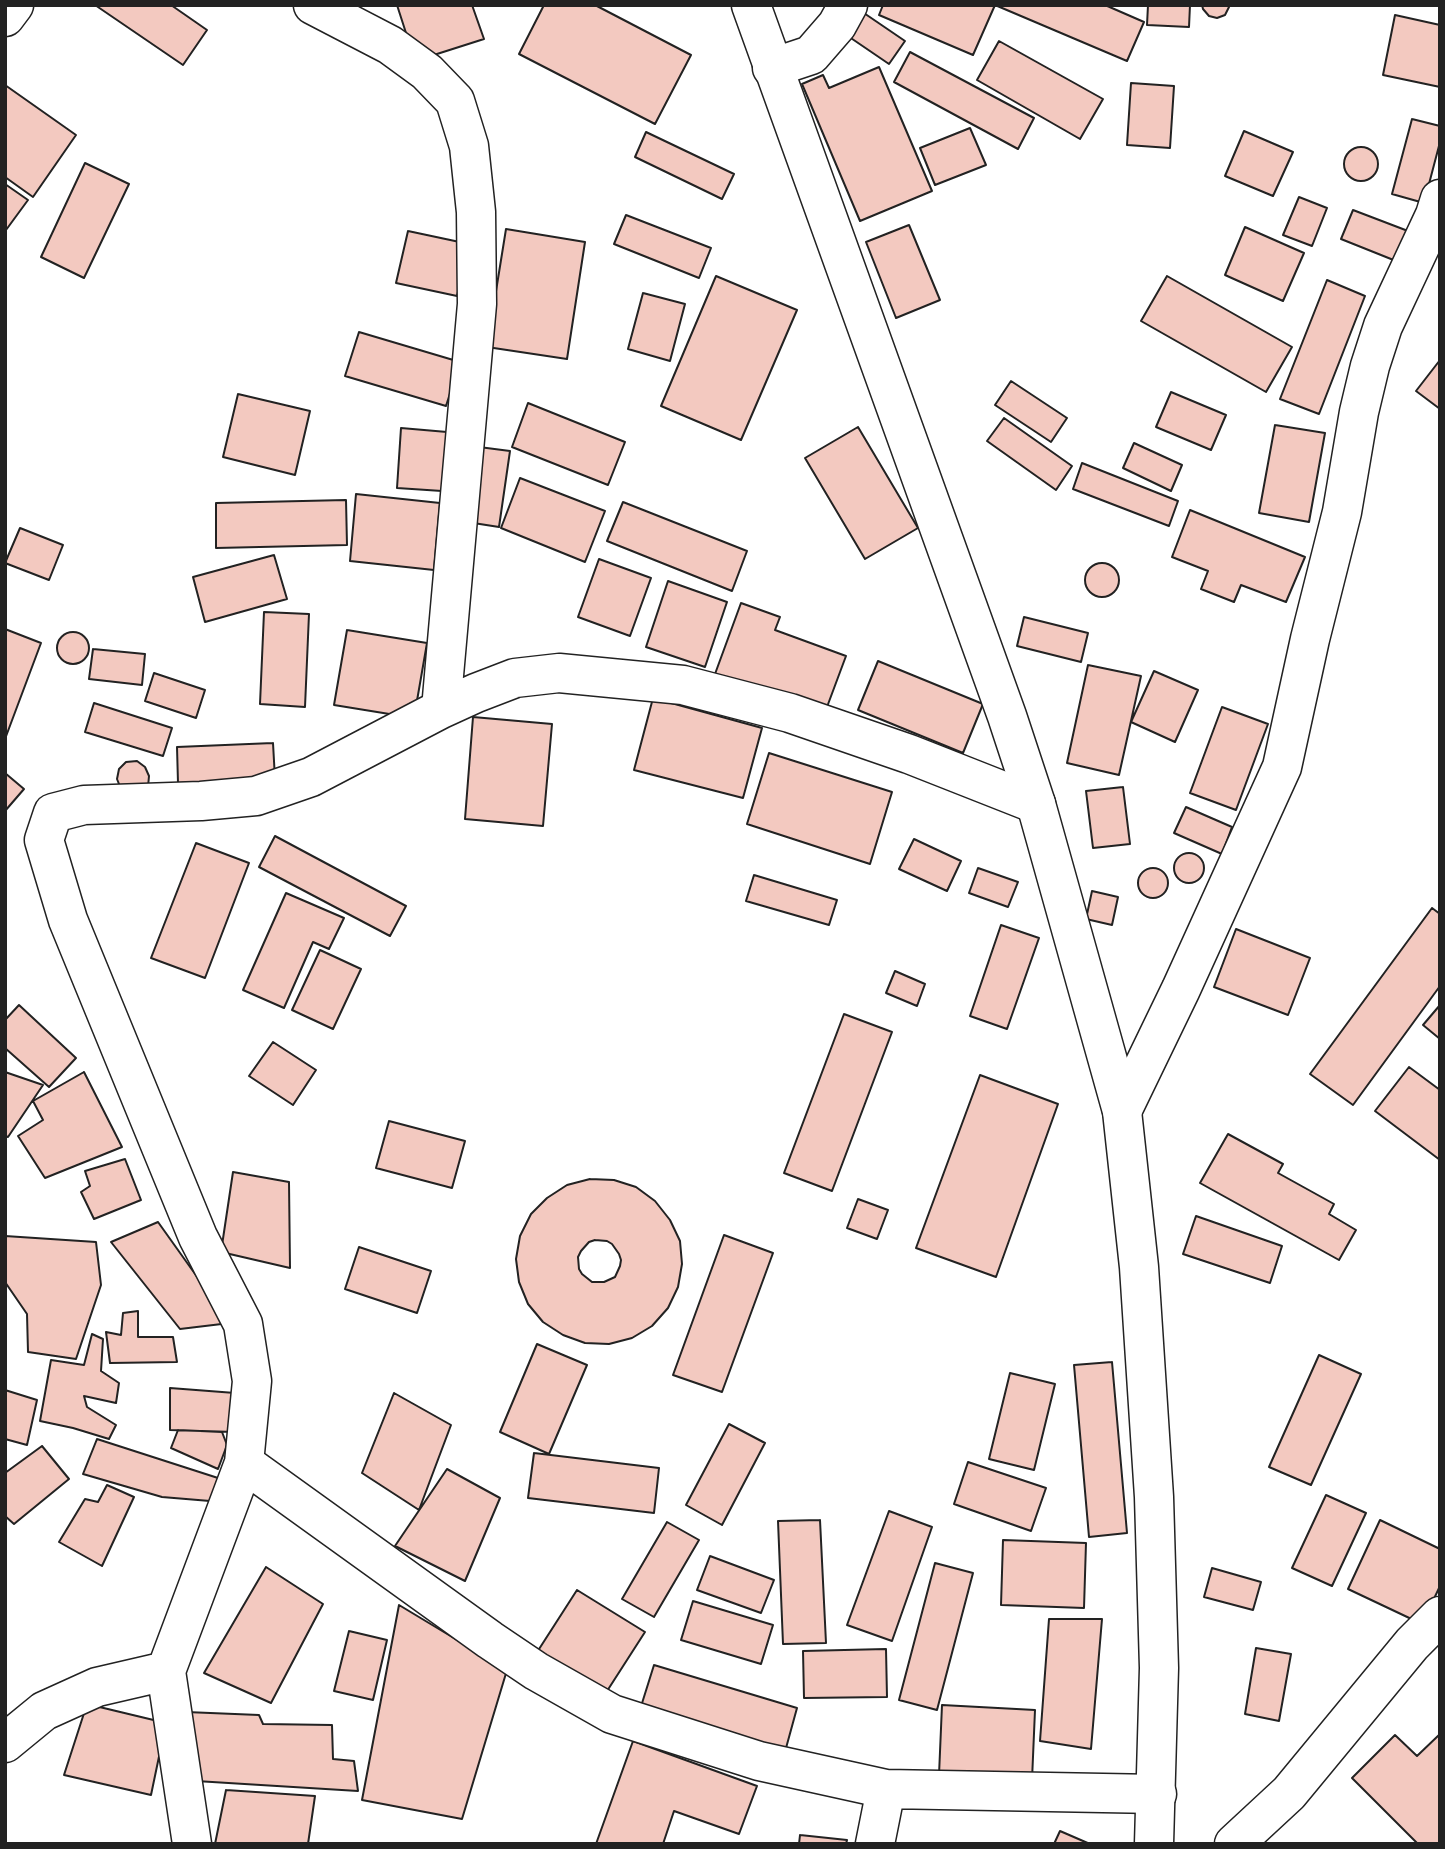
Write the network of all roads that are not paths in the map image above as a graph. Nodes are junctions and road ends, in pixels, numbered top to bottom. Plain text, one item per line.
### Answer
1 (14, 5) edge
2 (313, 5) edge
3 (751, 5) edge
4 (848, 5) edge
5 (5, 17) edge
6 (772, 68) junction
7 (1440, 199) edge
8 (441, 709) junction
9 (1035, 804) junction
10 (1122, 1111) junction
11 (244, 1463) junction
12 (1440, 1616) edge
13 (166, 1671) junction
14 (5, 1743) edge
15 (886, 1789) junction
16 (1157, 1794) junction
17 (192, 1844) edge
18 (875, 1844) edge
19 (1154, 1844) edge
20 (1234, 1844) edge

1 - 5 street
2 - 8 street
3 - 6 street
4 - 6 street
6 - 9 street
7 - 10 street
8 - 9 street
8 - 11 street
9 - 10 street
10 - 16 street
11 - 13 street
11 - 15 street
12 - 20 street
13 - 14 street
13 - 17 street
15 - 16 street
15 - 18 street
16 - 19 street

